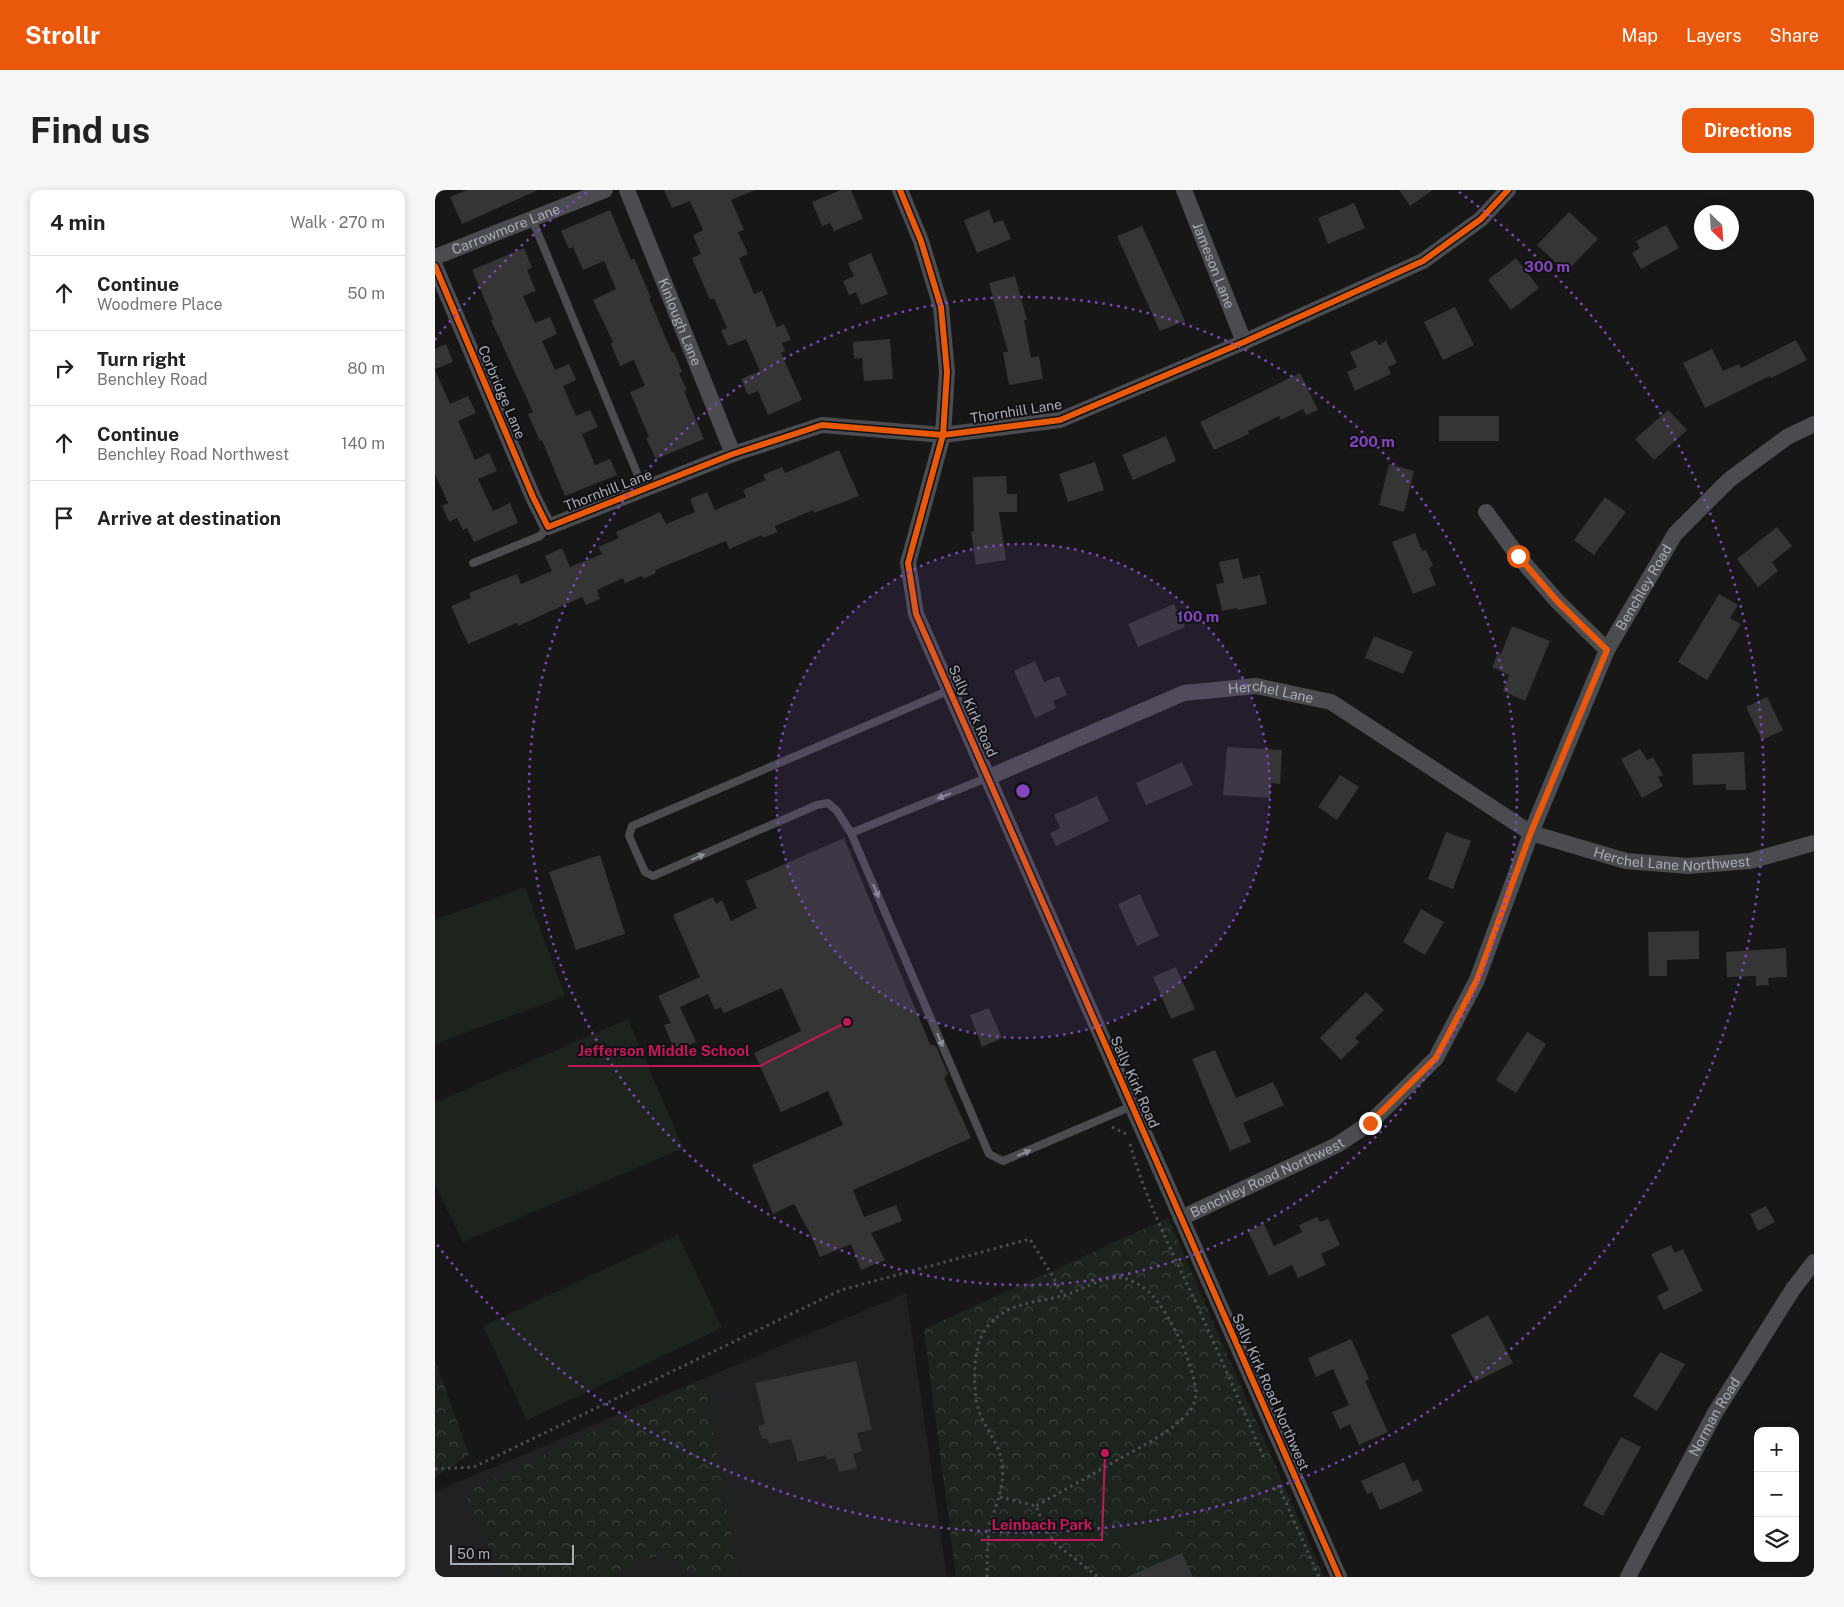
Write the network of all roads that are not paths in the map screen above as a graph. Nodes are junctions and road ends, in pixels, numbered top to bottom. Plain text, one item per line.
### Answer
1 (605, 190) edge
2 (627, 190) edge
3 (900, 190) edge
4 (1184, 190) edge
5 (1507, 190) edge
6 (532, 219) junction
7 (435, 257) edge
8 (435, 266) edge
9 (1244, 342) junction
10 (1814, 424) edge
11 (943, 435) junction
12 (733, 454) junction
13 (645, 490) junction
14 (1486, 512) dead end
15 (548, 527) junction
16 (473, 563) dead end
17 (1607, 650) junction
18 (950, 690) junction
19 (989, 777) junction
20 (1531, 832) junction
21 (851, 833) junction
22 (1814, 843) edge
23 (1132, 1106) junction
24 (1181, 1218) junction
25 (1814, 1262) edge
26 (1339, 1577) edge
27 (1628, 1577) edge

1 - 6 street, Carrowmore Lane
2 - 12 street, Kinlough Lane
3 - 11 street, Sally Kirk Road
4 - 9 street, Jameson Lane
5 - 9 street, Thornhill Lane
6 - 7 street, Carrowmore Lane
6 - 13 lane
8 - 15 street, Corbridge Lane
9 - 11 street, Thornhill Lane
10 - 17 street, Benchley Road
11 - 12 street, Thornhill Lane
11 - 18 street, Sally Kirk Road
12 - 13 street, Thornhill Lane
13 - 15 street, Thornhill Lane
14 - 17 street
15 - 16 lane
17 - 20 street, Benchley Road
18 - 19 street, Sally Kirk Road
18 -> 21 lane
19 - 20 street, Herchel Lane
19 -> 21 lane
19 - 23 street, Sally Kirk Road
20 - 22 street, Herchel Lane Northwest
20 - 24 street, Benchley Road Northwest
21 -> 23 lane
23 - 24 street, Sally Kirk Road
24 - 26 street, Sally Kirk Road Northwest
25 - 27 street, Norman Road

